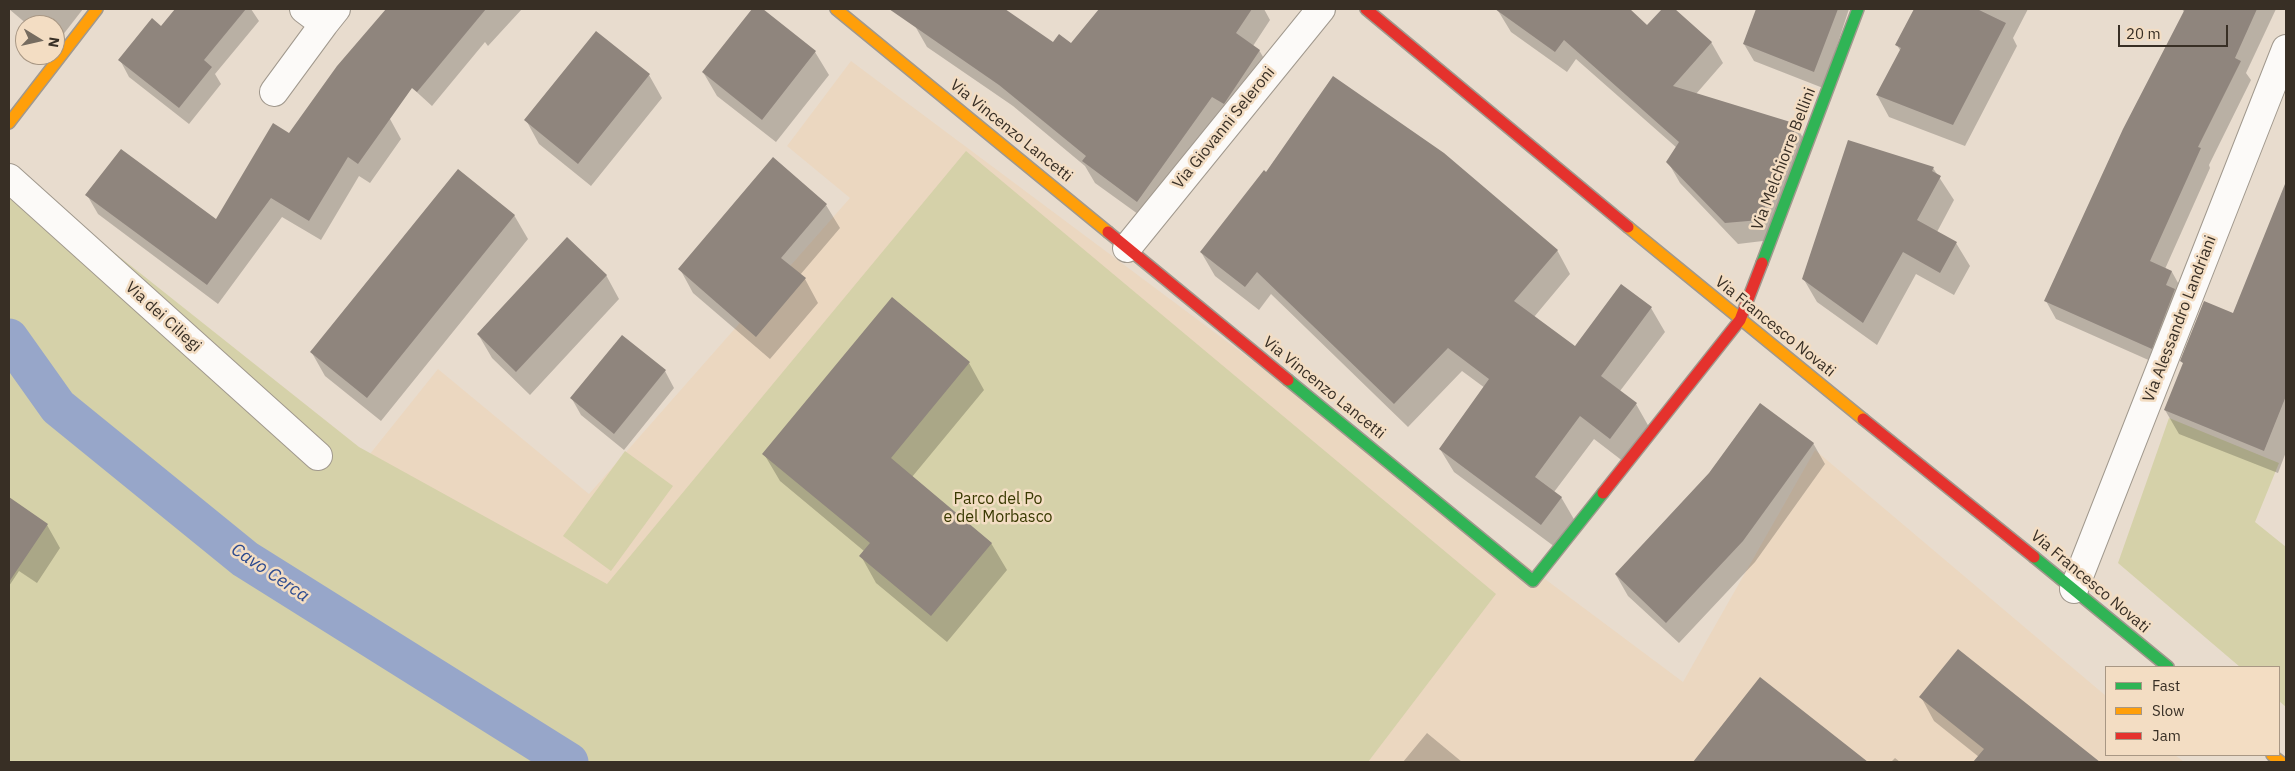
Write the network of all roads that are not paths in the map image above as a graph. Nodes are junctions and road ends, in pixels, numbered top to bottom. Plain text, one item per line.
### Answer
1 (97, 9) edge
2 (836, 9) edge
3 (1321, 9) edge
4 (1366, 9) edge
5 (1858, 9) edge
6 (321, 14) edge
7 (2286, 50) edge
8 (274, 92) dead end
9 (9, 123) edge
10 (9, 178) edge
11 (1127, 248) junction
12 (1740, 320) junction
13 (318, 456) dead end
14 (2074, 590) junction
15 (2167, 666) edge

1 - 9 street
2 - 11 street, Via Vincenzo Lancetti
3 - 11 street, Via Giovanni Seleroni
4 - 12 street, Via Francesco Novati
5 - 12 street, Via Melchiorre Bellini
6 - 8 street
7 - 14 street, Via Alessandro Landriani
10 - 13 street, Via dei Ciliegi
11 - 12 street, Via Vincenzo Lancetti
12 - 14 street, Via Francesco Novati
14 - 15 street, Via Francesco Novati

